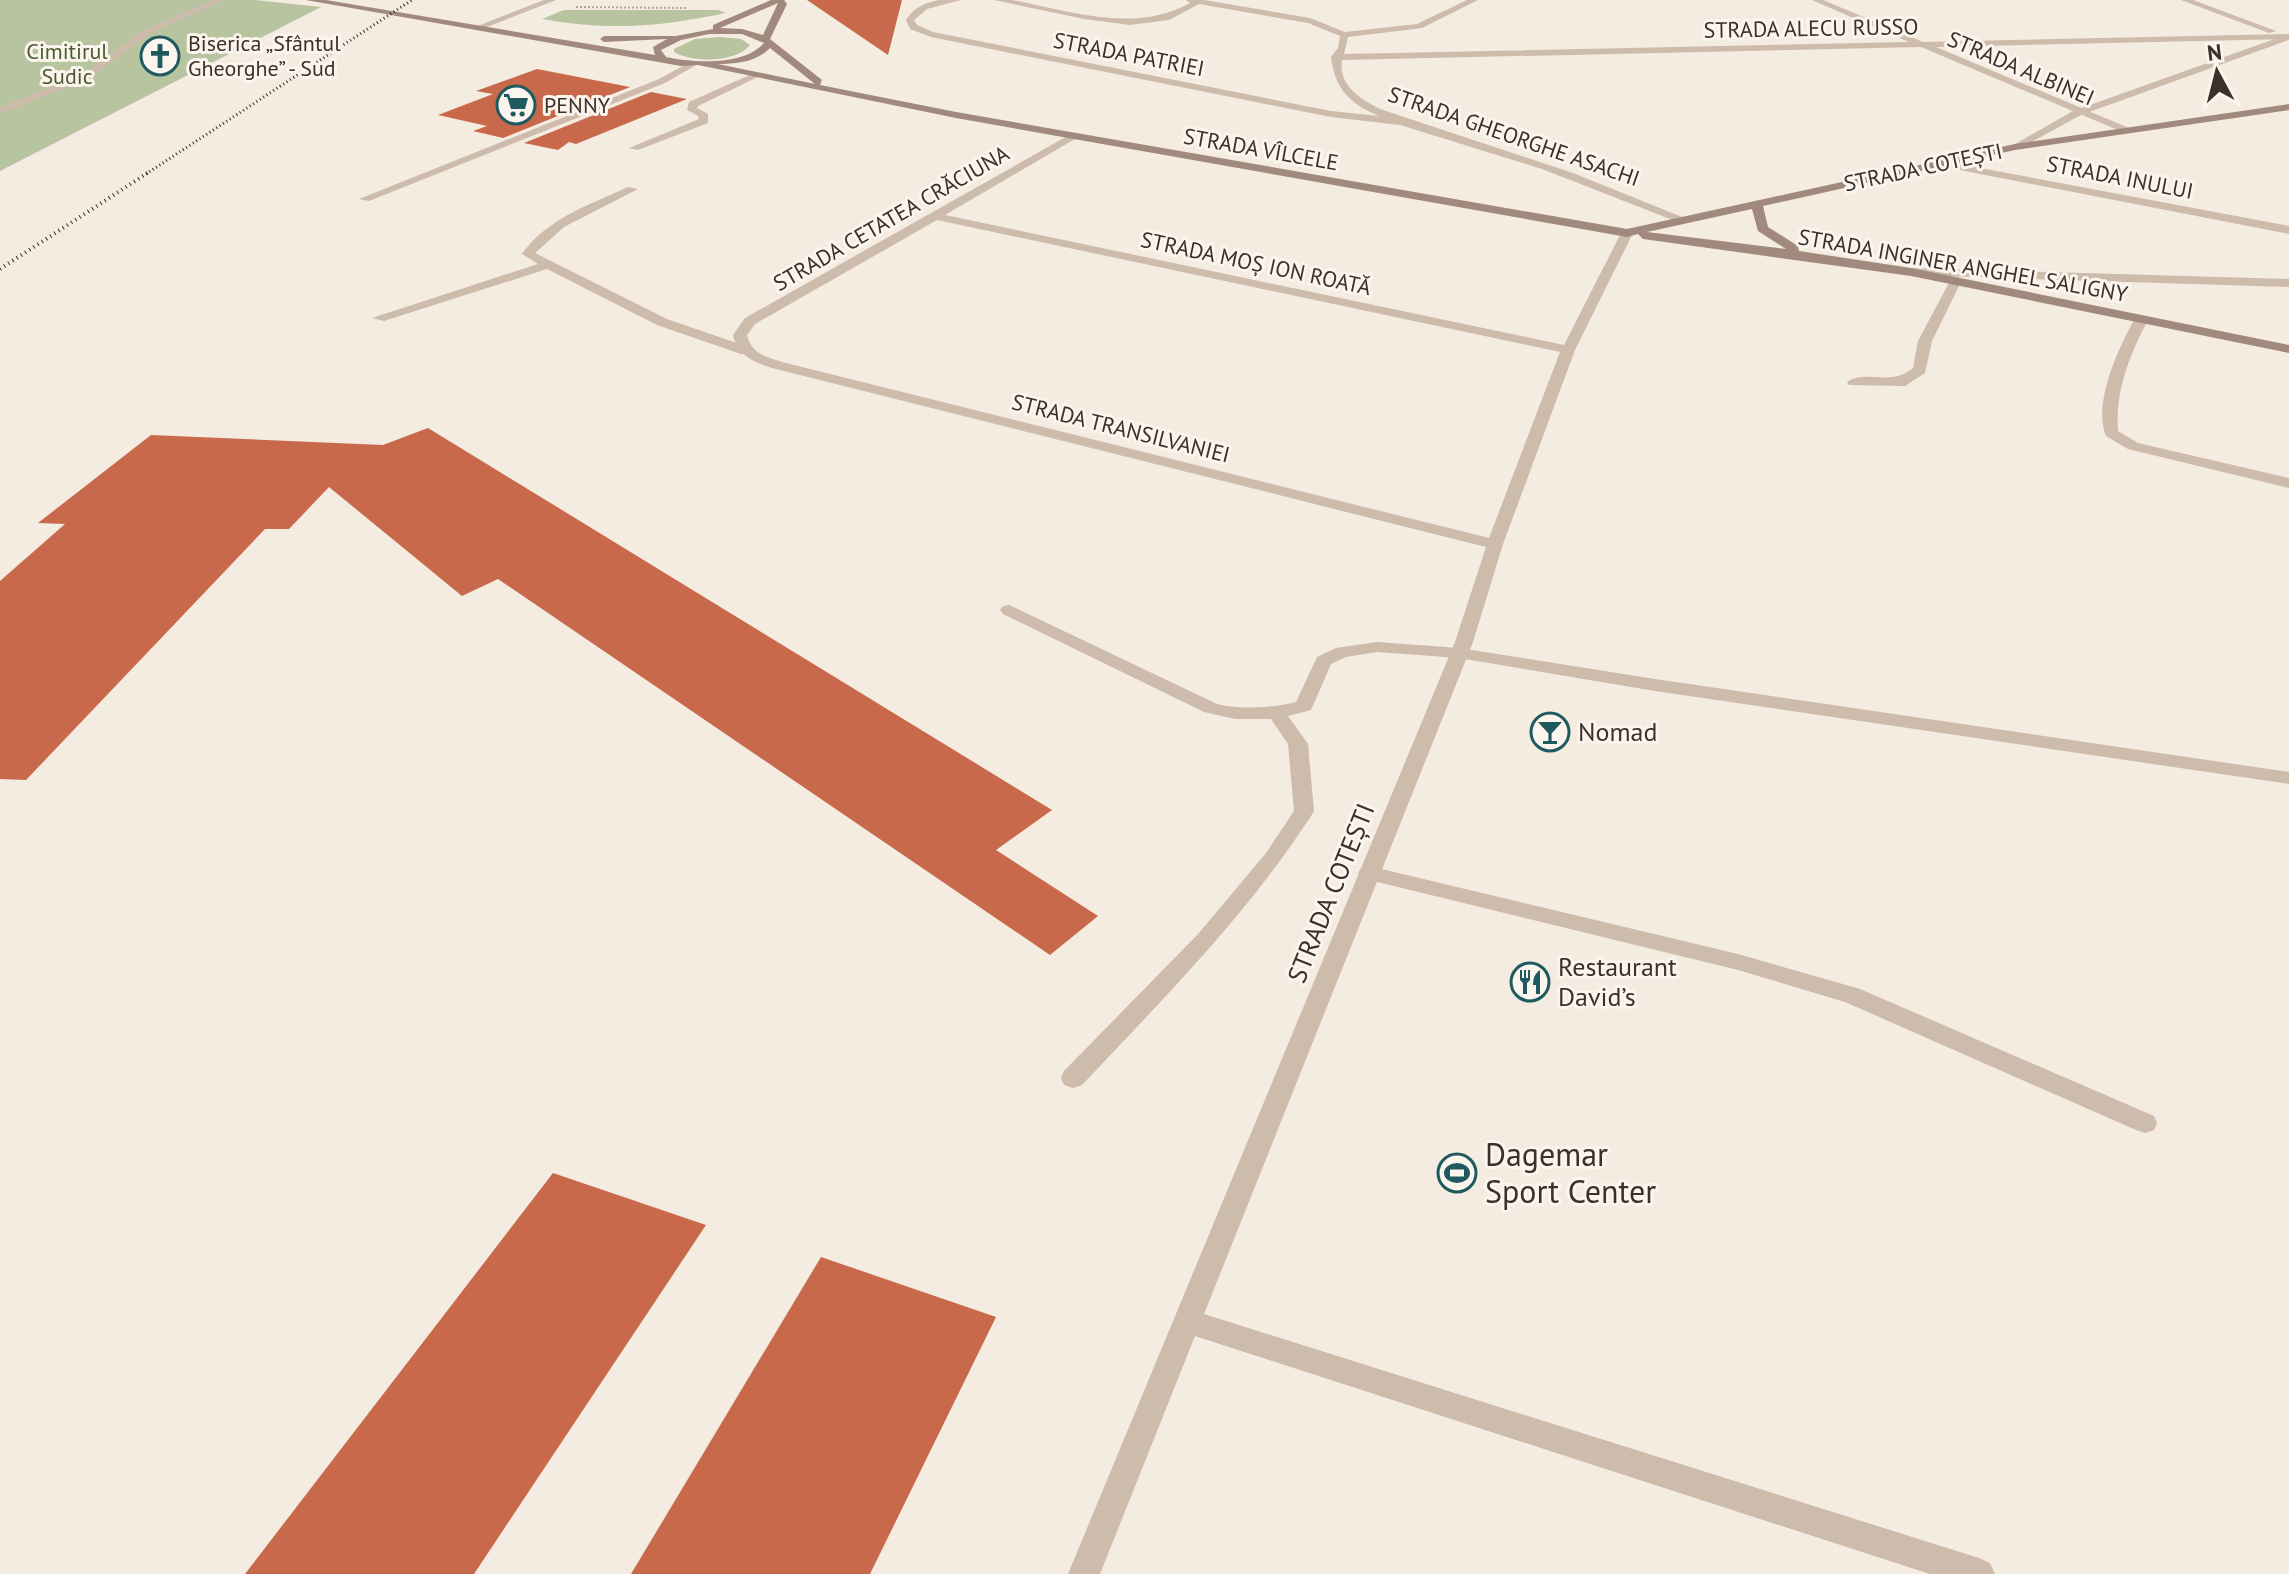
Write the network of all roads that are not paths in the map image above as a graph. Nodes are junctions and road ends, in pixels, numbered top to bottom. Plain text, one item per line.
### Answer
1 (219, 0) edge
2 (310, 0) edge
3 (552, 0) edge
4 (778, 0) edge
5 (957, 0) edge
6 (998, 0) edge
7 (1474, 0) edge
8 (1816, 0) edge
9 (2185, 0) edge
10 (1194, 1) edge
11 (1312, 11) dead end
12 (1310, 21) junction
13 (479, 27) junction
14 (701, 33) junction
15 (1344, 35) junction
16 (685, 36) junction
17 (2193, 37) junction
18 (2288, 37) edge
19 (556, 39) junction
20 (766, 42) junction
21 (1918, 44) junction
22 (2240, 53) junction
23 (1336, 57) junction
24 (662, 59) junction
25 (697, 64) junction
26 (757, 75) junction
27 (833, 90) junction
28 (2289, 107) edge
29 (0, 111) edge
30 (2077, 113) junction
31 (1401, 122) junction
32 (2125, 130) junction
33 (1075, 136) junction
34 (2015, 147) junction
35 (634, 148) dead end
36 (1943, 164) junction
37 (632, 189) dead end
38 (365, 199) dead end
39 (1757, 202) junction
40 (936, 216) junction
41 (1683, 221) junction
42 (2289, 230) edge
43 (1627, 233) junction
44 (1805, 255) junction
45 (549, 264) junction
46 (1911, 272) junction
47 (1956, 280) junction
48 (2289, 283) edge
49 (379, 318) dead end
50 (2142, 318) junction
51 (744, 348) junction
52 (2289, 349) edge
53 (1568, 350) junction
54 (1854, 382) dead end
55 (2289, 483) edge
56 (1495, 544) junction
57 (1009, 610) dead end
58 (1459, 653) junction
59 (1277, 713) junction
60 (2289, 778) edge
61 (1369, 873) junction
62 (1073, 1078) dead end
63 (2145, 1123) dead end
64 (1187, 1321) junction
65 (1084, 1574) edge
66 (1979, 1574) edge

1 - 29 street
2 - 13 main road
3 - 13 street
4 - 14 main road
4 - 20 main road
5 - 31 street, STRADA PATRIEI
6 - 10 street, STRADA PATRIEI
7 - 15 street
8 - 21 street, STRADA ALBINEI
9 - 18 street
10 - 12 street
11 - 12 street
12 - 15 street
13 - 19 main road
14 - 16 main road
14 - 20 main road
15 - 23 street
16 - 19 main road
16 - 24 main road
17 - 18 street, STRADA ALECU RUSSO
17 - 21 street, STRADA ALECU RUSSO
17 - 22 street
18 - 22 street, STRADA COTEȘTI
19 - 24 main road
20 - 25 main road
20 - 27 main road, STRADA VÎLCELE
21 - 23 street, STRADA ALECU RUSSO
21 - 30 street, STRADA ALBINEI
22 - 30 street, STRADA COTEȘTI
23 - 31 street, STRADA GHEORGHE ASACHI
24 - 25 main road
25 - 26 main road, STRADA VÎLCELE
25 - 38 street
26 - 27 main road, STRADA VÎLCELE
26 - 35 street
27 - 33 main road, STRADA VÎLCELE
28 - 32 main road
30 - 32 street, STRADA ALBINEI
30 - 34 street, STRADA COTEȘTI
31 - 41 street, STRADA GHEORGHE ASACHI
32 - 34 main road
33 - 40 street, STRADA CETATEA CRĂCIUNA
33 - 43 main road, STRADA VÎLCELE
34 - 36 main road, STRADA COTEȘTI
36 - 39 main road, STRADA COTEȘTI
36 - 42 street, STRADA INULUI
37 - 45 street
39 - 41 main road, STRADA COTEȘTI
39 - 44 main road
40 - 51 street, STRADA CETATEA CRĂCIUNA
40 - 53 street, STRADA MOȘ ION ROATĂ
41 - 43 main road, STRADA VÎLCELE
43 - 44 main road, STRADA INGINER ANGHEL SALIGNY
43 - 53 street, STRADA COTEȘTI
44 - 46 main road, STRADA INGINER ANGHEL SALIGNY
45 - 49 street
45 - 51 street, STRADA TRANSILVANIEI
46 - 47 main road, STRADA INGINER ANGHEL SALIGNY
46 - 48 street
47 - 50 main road, STRADA INGINER ANGHEL SALIGNY
47 - 54 street
50 - 52 main road, STRADA INGINER ANGHEL SALIGNY
50 - 55 street
51 - 56 street, STRADA TRANSILVANIEI
53 - 56 street, STRADA COTEȘTI
56 - 58 street, STRADA COTEȘTI
57 - 59 street
58 - 59 street
58 - 60 street
58 - 61 street, STRADA COTEȘTI
59 - 62 street
61 - 63 street
61 - 64 street, STRADA COTEȘTI
64 - 65 street, STRADA COTEȘTI
64 - 66 street

